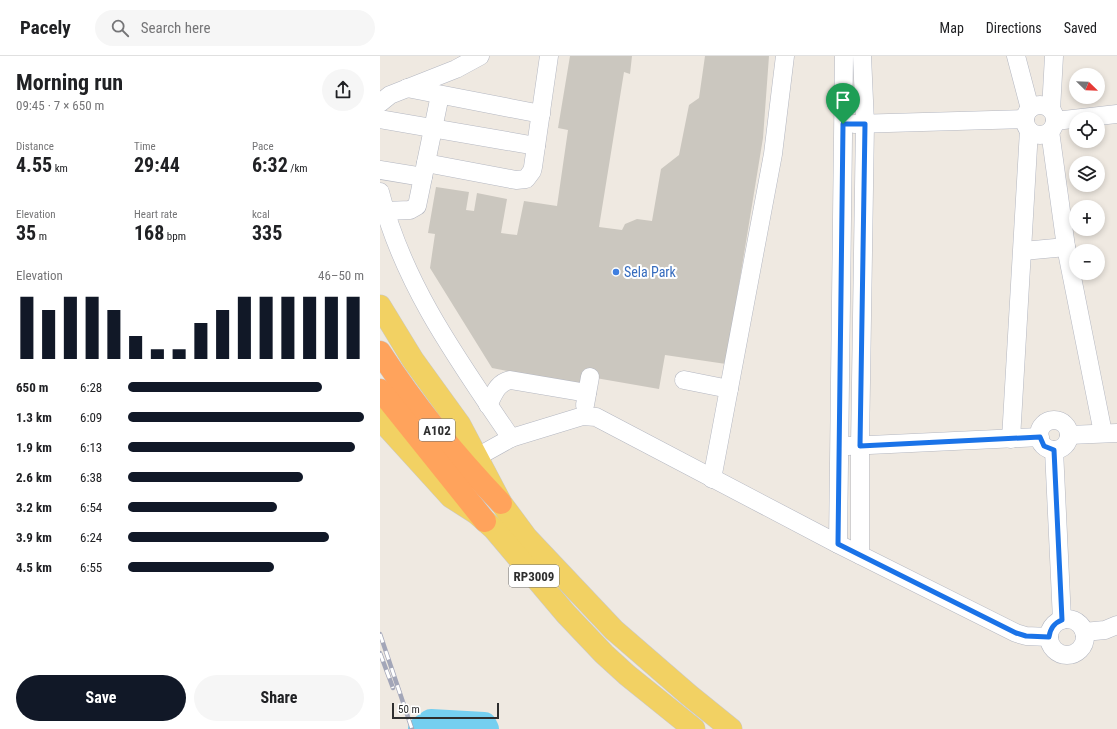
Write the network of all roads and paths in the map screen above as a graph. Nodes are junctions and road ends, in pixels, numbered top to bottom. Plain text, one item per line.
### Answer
1 (480, 56) edge
2 (549, 56) edge
3 (785, 56) edge
4 (844, 56) edge
5 (862, 56) edge
6 (1016, 56) edge
7 (1054, 56) edge
8 (407, 88) junction
9 (440, 95) junction
10 (380, 103) edge
11 (541, 114) junction
12 (1117, 114) edge
13 (380, 119) edge
14 (1028, 119) junction
15 (1052, 120) junction
16 (843, 124) junction
17 (865, 124) junction
18 (433, 128) junction
19 (536, 146) junction
20 (380, 170) edge
21 (424, 170) junction
22 (380, 192) edge
23 (385, 211) junction
24 (1066, 247) junction
25 (1022, 251) junction
26 (380, 306) edge
27 (380, 352) edge
28 (684, 380) dead end
29 (728, 388) junction
30 (380, 390) edge
31 (488, 405) junction
32 (583, 416) junction
33 (380, 419) edge
34 (1110, 433) edge
35 (1069, 435) junction
36 (1040, 437) junction
37 (511, 438) junction
38 (1011, 439) junction
39 (860, 446) junction
40 (839, 447) junction
41 (1054, 450) junction
42 (476, 457) junction
43 (712, 479) junction
44 (501, 503) junction
45 (485, 520) junction
46 (838, 544) junction
47 (860, 555) junction
48 (1062, 620) junction
49 (1117, 625) edge
50 (1084, 632) junction
51 (1049, 637) junction
52 (694, 729) edge
53 (731, 729) edge

1 - 8 street
2 - 11 street
3 - 29 street
4 - 16 street
5 - 17 street
6 - 14 street
7 - 15 street
8 - 9 street
8 - 10 street
9 - 11 street
9 - 18 street
11 - 19 street
12 - 15 street
13 - 18 street
14 - 15 street
14 - 15 street
14 - 17 street
14 - 25 street
15 - 24 street
16 - 17 street
16 - 40 street
17 - 39 street
18 - 19 street
18 - 21 street
19 - 21 street
20 - 21 street
21 - 23 street
22 - 23 street
23 - 31 street
24 - 25 street
24 - 34 street
25 - 38 street
26 - 42 main road, RP3009
27 - 44 highway, A102
28 - 29 street
29 - 43 street
30 - 45 highway, A102
31 - 32 street
31 - 37 street
32 - 37 street
32 - 43 street
33 - 45 main road, RP3009
34 - 35 street
35 - 36 street
35 - 41 street
36 - 38 street
36 - 41 street
37 - 42 street
38 - 39 street
39 - 40 street
39 - 47 street
40 - 46 street
41 - 48 street
42 - 44 main road, RP3009
43 - 46 street
44 - 53 main road, RP3009
45 - 52 main road, RP3009
46 - 47 street
47 - 51 street
48 - 50 street
48 - 51 street
49 - 50 street
50 - 51 street

